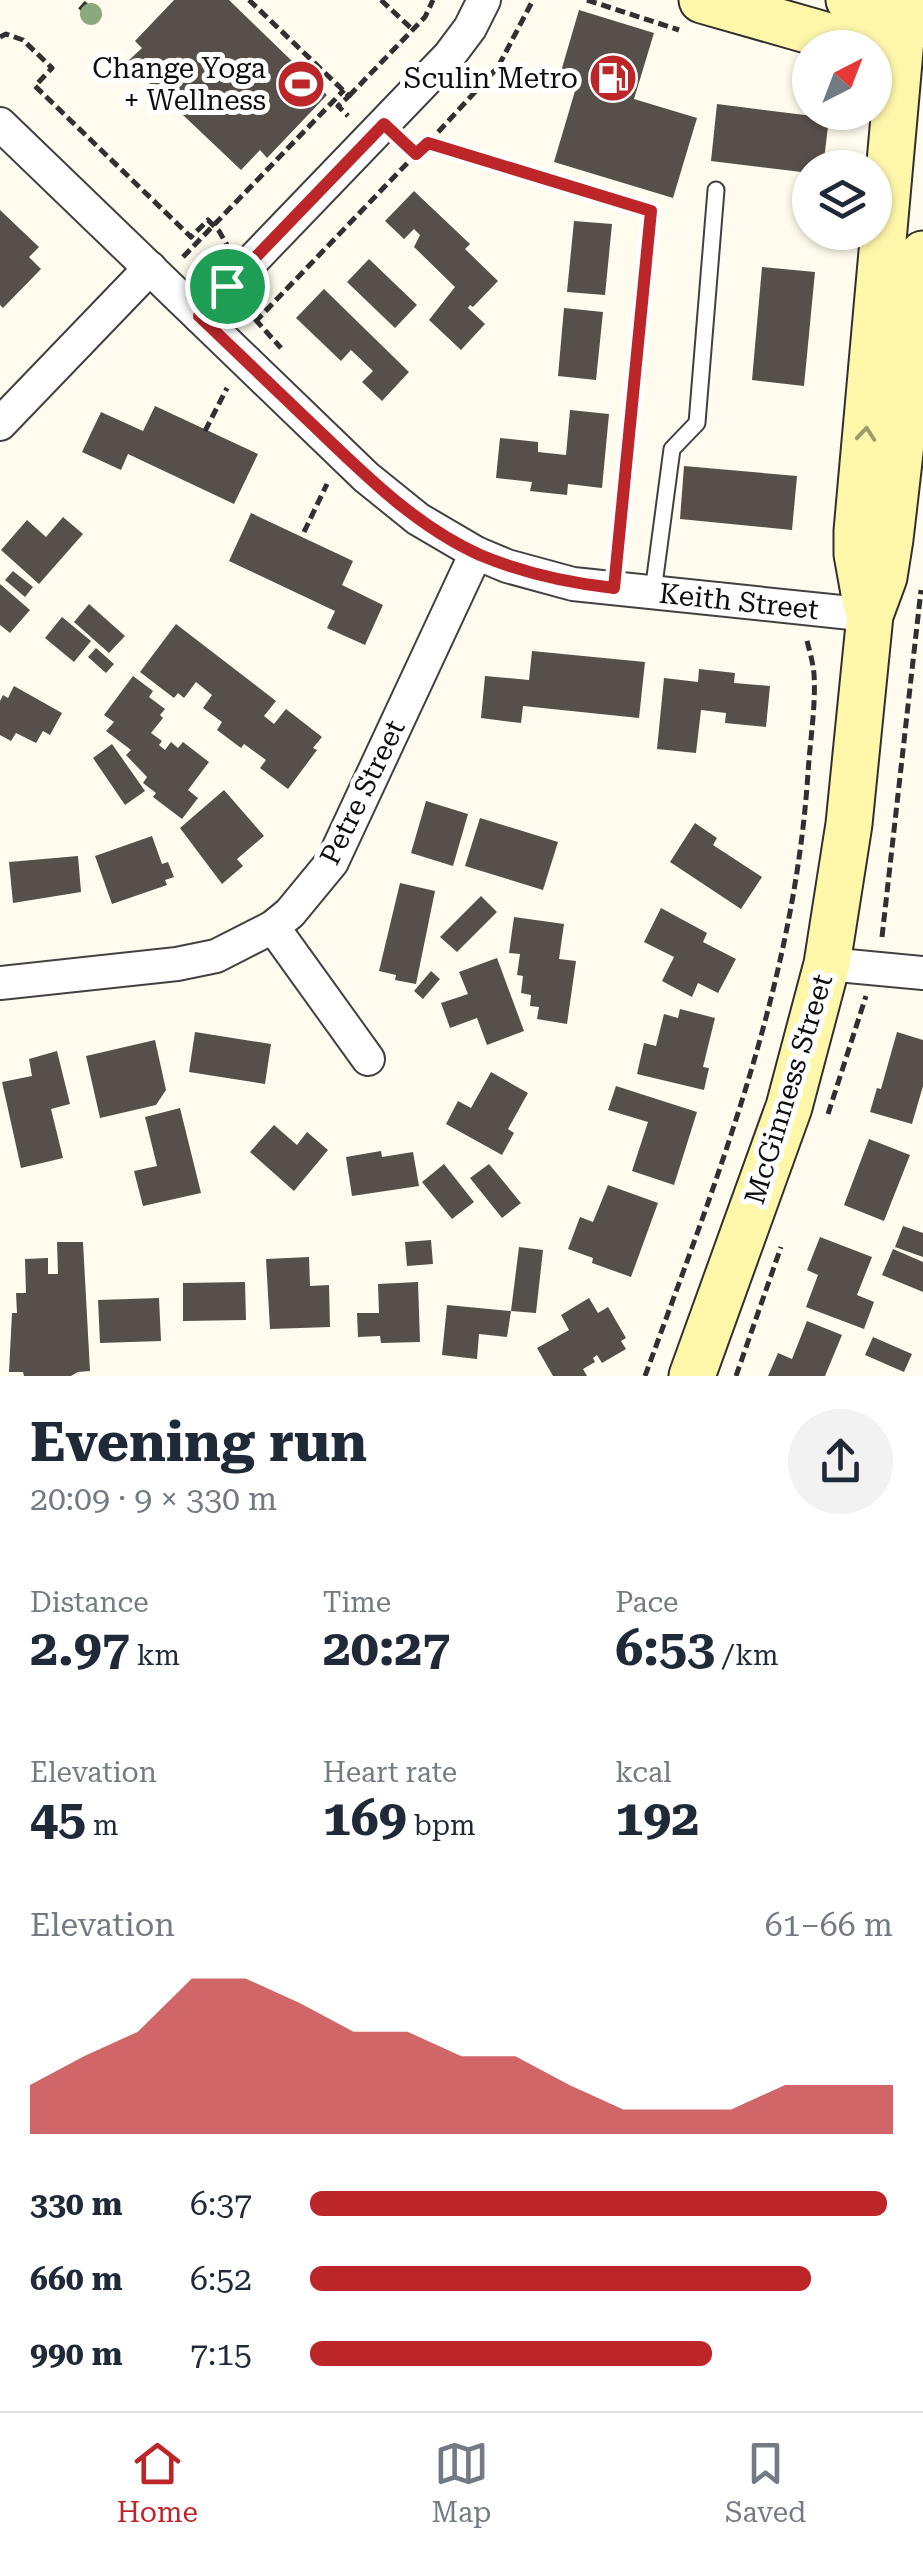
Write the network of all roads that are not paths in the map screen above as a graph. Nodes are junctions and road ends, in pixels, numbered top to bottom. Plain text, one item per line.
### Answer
1 (484, 0) edge
2 (702, 0) edge
3 (848, 0) edge
4 (899, 42) edge
5 (0, 124) edge
6 (716, 190) dead end
7 (923, 254) edge
8 (163, 267) junction
9 (199, 316) junction
10 (0, 424) edge
11 (476, 553) junction
12 (653, 592) junction
13 (870, 615) junction
14 (273, 927) junction
15 (827, 964) junction
16 (923, 972) edge
17 (0, 983) edge
18 (368, 1059) dead end
19 (692, 1376) edge

1 - 9 street
2 - 4 street
3 - 4 street
13 -> 4 street, McGinness Street
5 - 8 street, Keith Street
6 - 12 lane
7 - 13 street, McGinness Street
8 - 9 street, Keith Street
8 - 10 street
9 - 11 street, Keith Street
11 - 12 street, Keith Street
11 - 14 street, Petre Street
12 - 13 street, Keith Street
13 - 15 street, McGinness Street
14 - 17 street, Petre Street
14 - 18 street
15 - 16 street
15 - 19 street, McGinness Street

